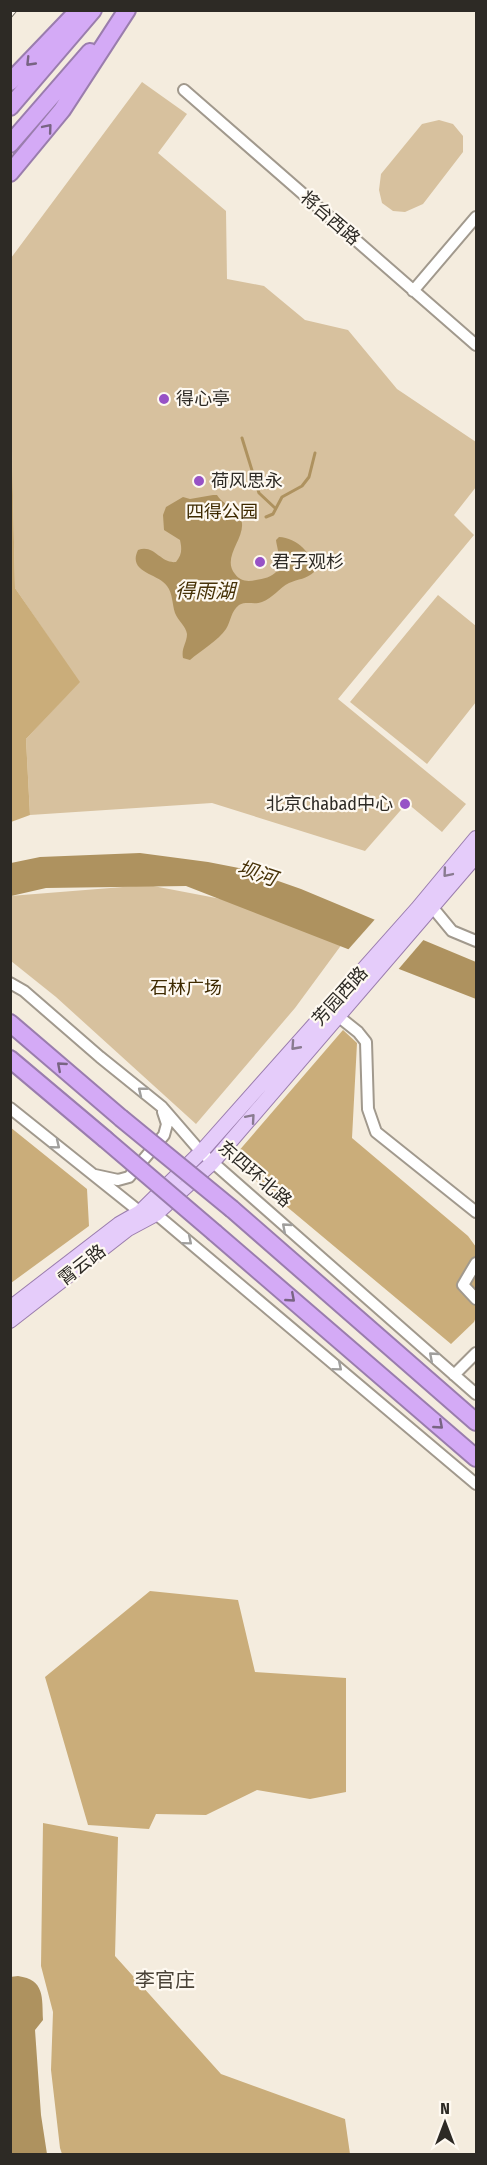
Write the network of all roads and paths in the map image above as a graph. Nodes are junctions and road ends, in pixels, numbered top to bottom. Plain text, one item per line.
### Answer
1 (79, 10) edge
2 (93, 10) edge
3 (126, 10) edge
4 (10, 82) edge
5 (184, 90) dead end
6 (10, 107) edge
7 (10, 144) edge
8 (10, 173) edge
9 (477, 217) edge
10 (413, 291) junction
11 (477, 345) edge
12 (477, 838) edge
13 (477, 856) edge
14 (426, 910) junction
15 (477, 941) edge
16 (367, 973) junction
17 (10, 983) edge
18 (338, 1016) junction
19 (14, 1025) edge
20 (10, 1061) edge
21 (162, 1107) junction
22 (10, 1108) edge
23 (201, 1152) junction
24 (212, 1163) junction
25 (92, 1174) junction
26 (140, 1212) junction
27 (477, 1212) edge
28 (156, 1214) junction
29 (477, 1263) edge
30 (477, 1299) edge
31 (10, 1308) edge
32 (10, 1321) edge
33 (477, 1353) edge
34 (454, 1374) junction
35 (477, 1394) edge
36 (477, 1422) edge
37 (477, 1458) edge
38 (477, 1484) edge

1 -> 4 highway
2 - 6 highway
3 - 7 highway
8 -> 3 highway
5 - 10 street, 将台西路
9 - 10 street
10 - 11 street, 将台西路
12 -> 14 main road, 芳园西路
13 - 14 main road, 芳园西路
14 - 15 street
14 - 16 main road, 芳园西路
16 - 18 main road, 芳园西路
16 -> 23 main road, 芳园西路
21 -> 17 street, 东四环北路
24 -> 18 main road, 芳园西路
18 - 27 street
36 -> 19 highway, bridge
20 -> 37 highway, bridge
21 - 23 street, 东四环北路
21 - 25 street
22 -> 25 street
23 - 24 street, 东四环北路
23 - 26 main road, 芳园西路
24 - 28 main road, 芳园西路
34 -> 24 street, 东四环北路
25 - 26 street
26 - 28 street
26 - 31 main road, 霄云路
28 - 32 main road, 霄云路
28 -> 38 street
29 - 30 street
33 - 34 street
34 - 35 street, 东四环北路

